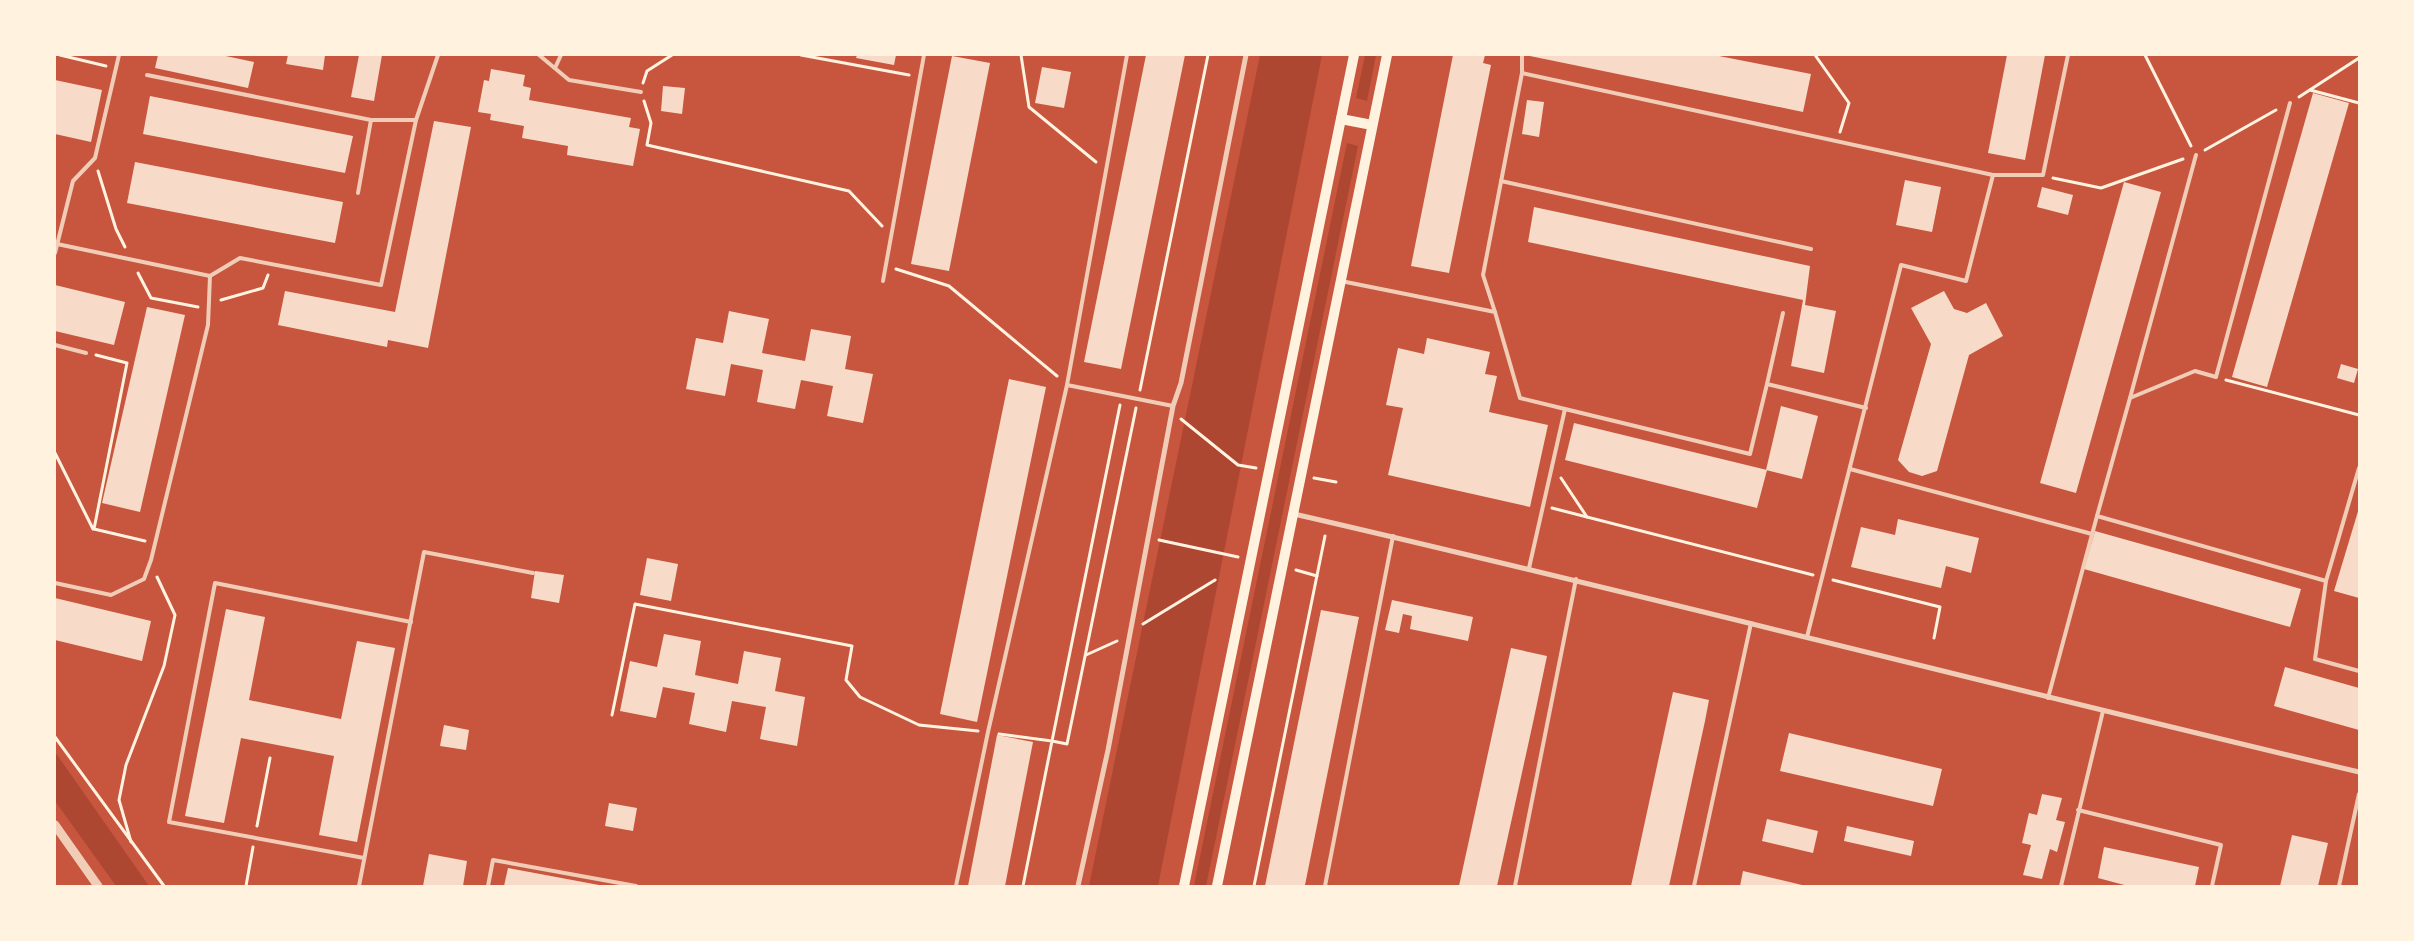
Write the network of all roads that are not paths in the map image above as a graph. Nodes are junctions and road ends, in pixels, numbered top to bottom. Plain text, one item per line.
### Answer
1 (119, 55) edge
2 (438, 55) edge
3 (539, 55) edge
4 (561, 55) edge
5 (924, 55) edge
6 (1127, 55) edge
7 (1246, 55) edge
8 (1354, 55) edge
9 (1387, 55) edge
10 (1522, 55) edge
11 (2068, 55) edge
12 (555, 68) junction
13 (1522, 73) junction
14 (147, 75) dead end
15 (641, 92) road end
16 (2290, 102) road end
17 (1341, 119) junction
18 (372, 120) junction
19 (416, 120) junction
20 (1372, 125) junction
21 (2196, 155) road end
22 (1993, 175) junction
23 (1501, 181) junction
24 (358, 193) dead end
25 (57, 244) junction
26 (1811, 249) dead end
27 (55, 253) edge
28 (210, 276) junction
29 (884, 281) dead end
30 (1340, 281) junction
31 (1495, 312) junction
32 (1783, 313) dead end
33 (55, 344) edge
34 (86, 353) road end
35 (1767, 384) junction
36 (1067, 385) junction
37 (2130, 398) junction
38 (1866, 408) junction
39 (1172, 409) junction
40 (1565, 409) junction
41 (2359, 468) edge
42 (1850, 469) junction
43 (1294, 514) junction
44 (2097, 516) junction
45 (2092, 534) junction
46 (1393, 536) junction
47 (1529, 568) junction
48 (532, 573) dead end
49 (1576, 579) junction
50 (2326, 580) junction
51 (55, 583) edge
52 (411, 622) junction
53 (1751, 623) junction
54 (1807, 637) junction
55 (2359, 671) edge
56 (2048, 698) junction
57 (2103, 711) junction
58 (2359, 772) edge
59 (2359, 794) edge
60 (2078, 810) junction
61 (55, 825) edge
62 (364, 858) junction
63 (98, 886) edge
64 (359, 886) edge
65 (488, 886) edge
66 (636, 886) edge
67 (956, 886) edge
68 (1078, 886) edge
69 (1184, 886) edge
70 (1217, 886) edge
71 (1325, 886) edge
72 (1515, 886) edge
73 (1694, 886) edge
74 (2061, 886) edge
75 (2212, 886) edge
76 (2338, 886) edge

1 - 25 lane
2 - 19 lane
3 - 12 lane
4 - 12 lane
5 - 29 lane
6 - 36 lane
7 - 39 street
8 - 17 main road
9 - 20 main road
10 - 13 lane
11 - 22 lane
12 - 15 lane
13 - 22 lane
13 - 23 lane
14 - 18 lane
16 - 37 lane
17 - 20 main road
17 - 69 main road
18 - 19 lane
18 - 24 lane
19 - 28 lane
20 - 30 main road
21 - 37 lane
22 - 38 lane
23 - 26 lane
23 - 31 lane
25 - 27 lane
25 - 28 lane
28 - 51 lane
30 - 31 lane
30 - 43 main road
31 - 40 lane
32 - 35 lane
33 - 34 lane
35 - 38 lane
35 - 40 lane
36 - 39 lane
36 - 67 lane
37 - 44 lane
38 - 42 lane
39 - 68 street
40 - 47 lane
41 - 50 lane
42 - 45 lane
42 - 54 lane
43 - 46 street
43 - 70 main road
44 - 45 lane
44 - 50 lane
45 - 56 lane
46 - 47 street
46 - 71 lane
47 - 49 street
48 - 52 lane
49 - 53 street
49 - 72 lane
50 - 55 lane
52 - 62 lane
52 - 62 lane
53 - 54 street
53 - 73 lane
54 - 56 street
56 - 57 street
57 - 58 street
57 - 60 lane
59 - 76 lane
60 - 74 lane
60 - 75 lane
61 - 63 street
62 - 64 lane
65 - 66 lane

